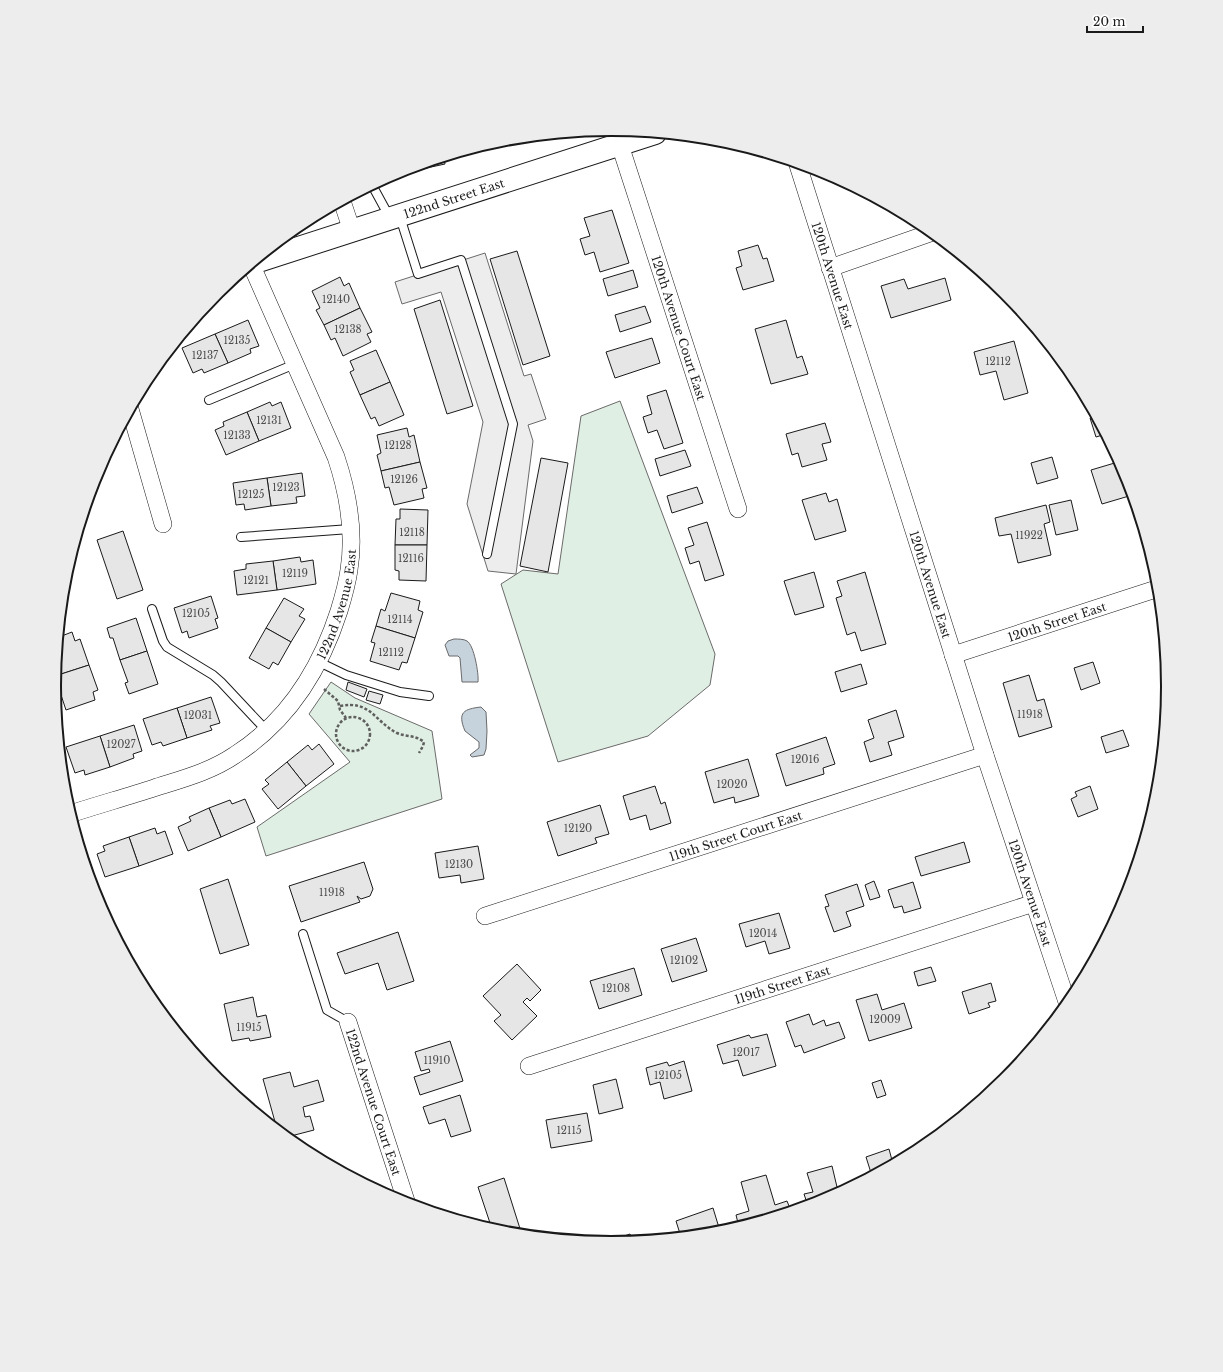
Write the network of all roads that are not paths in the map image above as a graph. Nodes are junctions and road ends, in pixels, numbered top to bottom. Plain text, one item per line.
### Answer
1 (637, 137) edge
2 (798, 169) edge
3 (375, 189) edge
4 (343, 205) edge
5 (395, 217) junction
6 (352, 231) junction
7 (926, 234) edge
8 (262, 261) edge
9 (254, 268) edge
10 (830, 268) junction
11 (295, 364) junction
12 (209, 400) dead end
13 (132, 416) edge
14 (738, 509) dead end
15 (163, 524) dead end
16 (350, 529) junction
17 (241, 537) dead end
18 (486, 554) dead end
19 (1153, 590) edge
20 (152, 609) dead end
21 (953, 655) junction
22 (319, 662) junction
23 (429, 696) dead end
24 (266, 730) junction
25 (985, 755) junction
26 (76, 812) edge
27 (1034, 903) junction
28 (485, 916) dead end
29 (303, 934) dead end
30 (1065, 997) edge
31 (348, 1022) joint
32 (529, 1066) dead end
33 (404, 1196) edge

1 - 5 street, 122nd Street East
1 - 14 street, 120th Avenue Court East
2 - 10 street, 120th Avenue East
3 - 5 lane
4 - 6 street
5 - 6 street, 122nd Street East
5 - 18 lane
6 - 8 street, 122nd Street East
7 - 10 street
9 - 11 street, 122nd Avenue East
10 - 21 street, 120th Avenue East
11 - 12 lane
11 - 16 street, 122nd Avenue East
13 - 15 street
16 - 17 lane
16 - 22 street, 122nd Avenue East
19 - 21 street, 120th Street East
20 - 24 lane
21 - 25 street, 120th Avenue East
22 - 23 lane
22 - 24 street, 122nd Avenue East
24 - 26 street, 122nd Avenue East
25 - 27 street, 120th Avenue East
25 - 28 street, 119th Street Court East
27 - 30 street, 120th Avenue East
27 - 32 street, 119th Street East
29 - 31 lane
31 - 33 street, 122nd Avenue Court East

